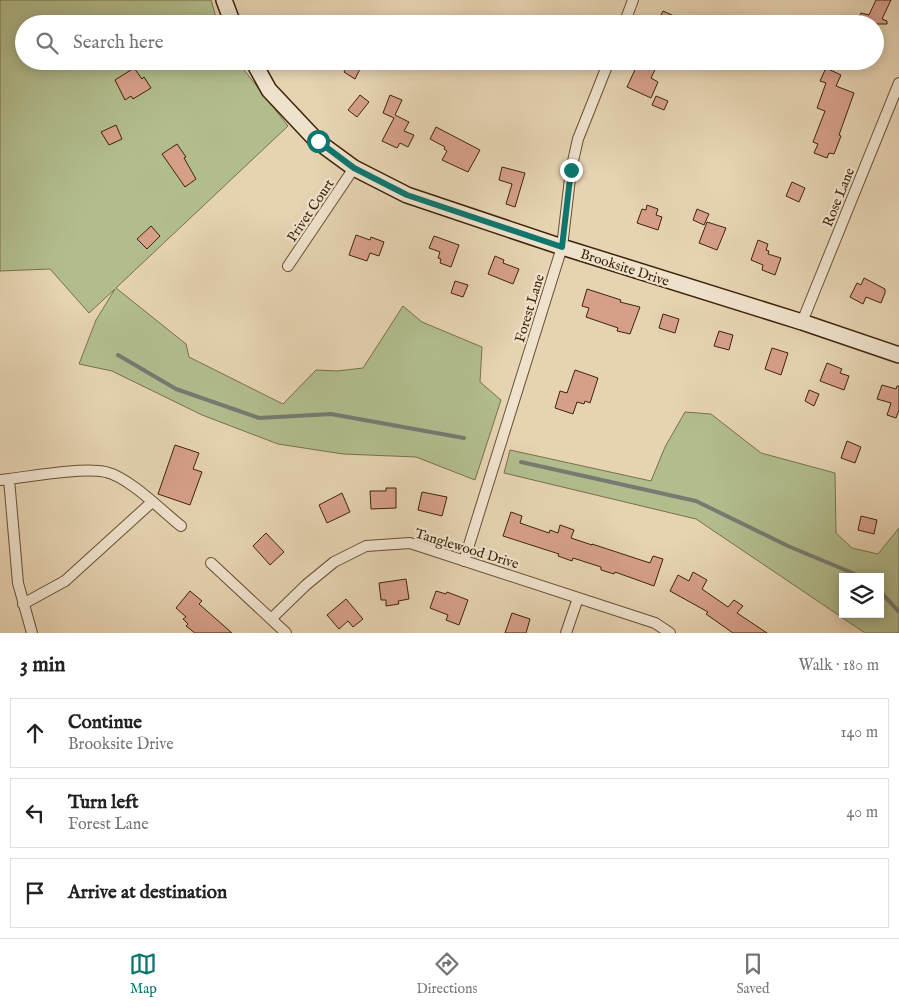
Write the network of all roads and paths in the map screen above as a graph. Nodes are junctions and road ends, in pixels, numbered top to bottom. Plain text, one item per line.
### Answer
1 (224, 0) edge
2 (633, 0) edge
3 (230, 15) edge
4 (627, 15) edge
5 (258, 70) edge
6 (605, 70) edge
7 (899, 84) edge
8 (354, 168) junction
9 (562, 247) junction
10 (288, 266) dead end
11 (802, 322) junction
12 (899, 355) edge
13 (4, 480) edge
14 (152, 502) junction
15 (181, 526) dead end
16 (464, 561) junction
17 (212, 563) dead end
18 (578, 598) junction
19 (23, 604) junction
20 (271, 619) junction
21 (32, 633) edge
22 (286, 633) edge
23 (566, 633) edge
24 (670, 633) edge

1 - 3 street
2 - 4 street
5 - 8 street, Brooksite Drive
6 - 9 street, Forest Lane
7 - 11 street, Rose Lane
8 - 9 street, Brooksite Drive
8 - 10 street, Privet Court
9 - 11 street, Brooksite Drive
9 - 16 street, Forest Lane
11 - 12 street, Brooksite Drive
13 - 14 street
13 - 19 street
14 - 15 street
14 - 19 street
16 - 18 street, Tanglewood Drive
16 - 20 street, Tanglewood Drive
17 - 20 street
18 - 23 street
18 - 24 street, Tanglewood Drive
19 - 21 street
20 - 22 street

